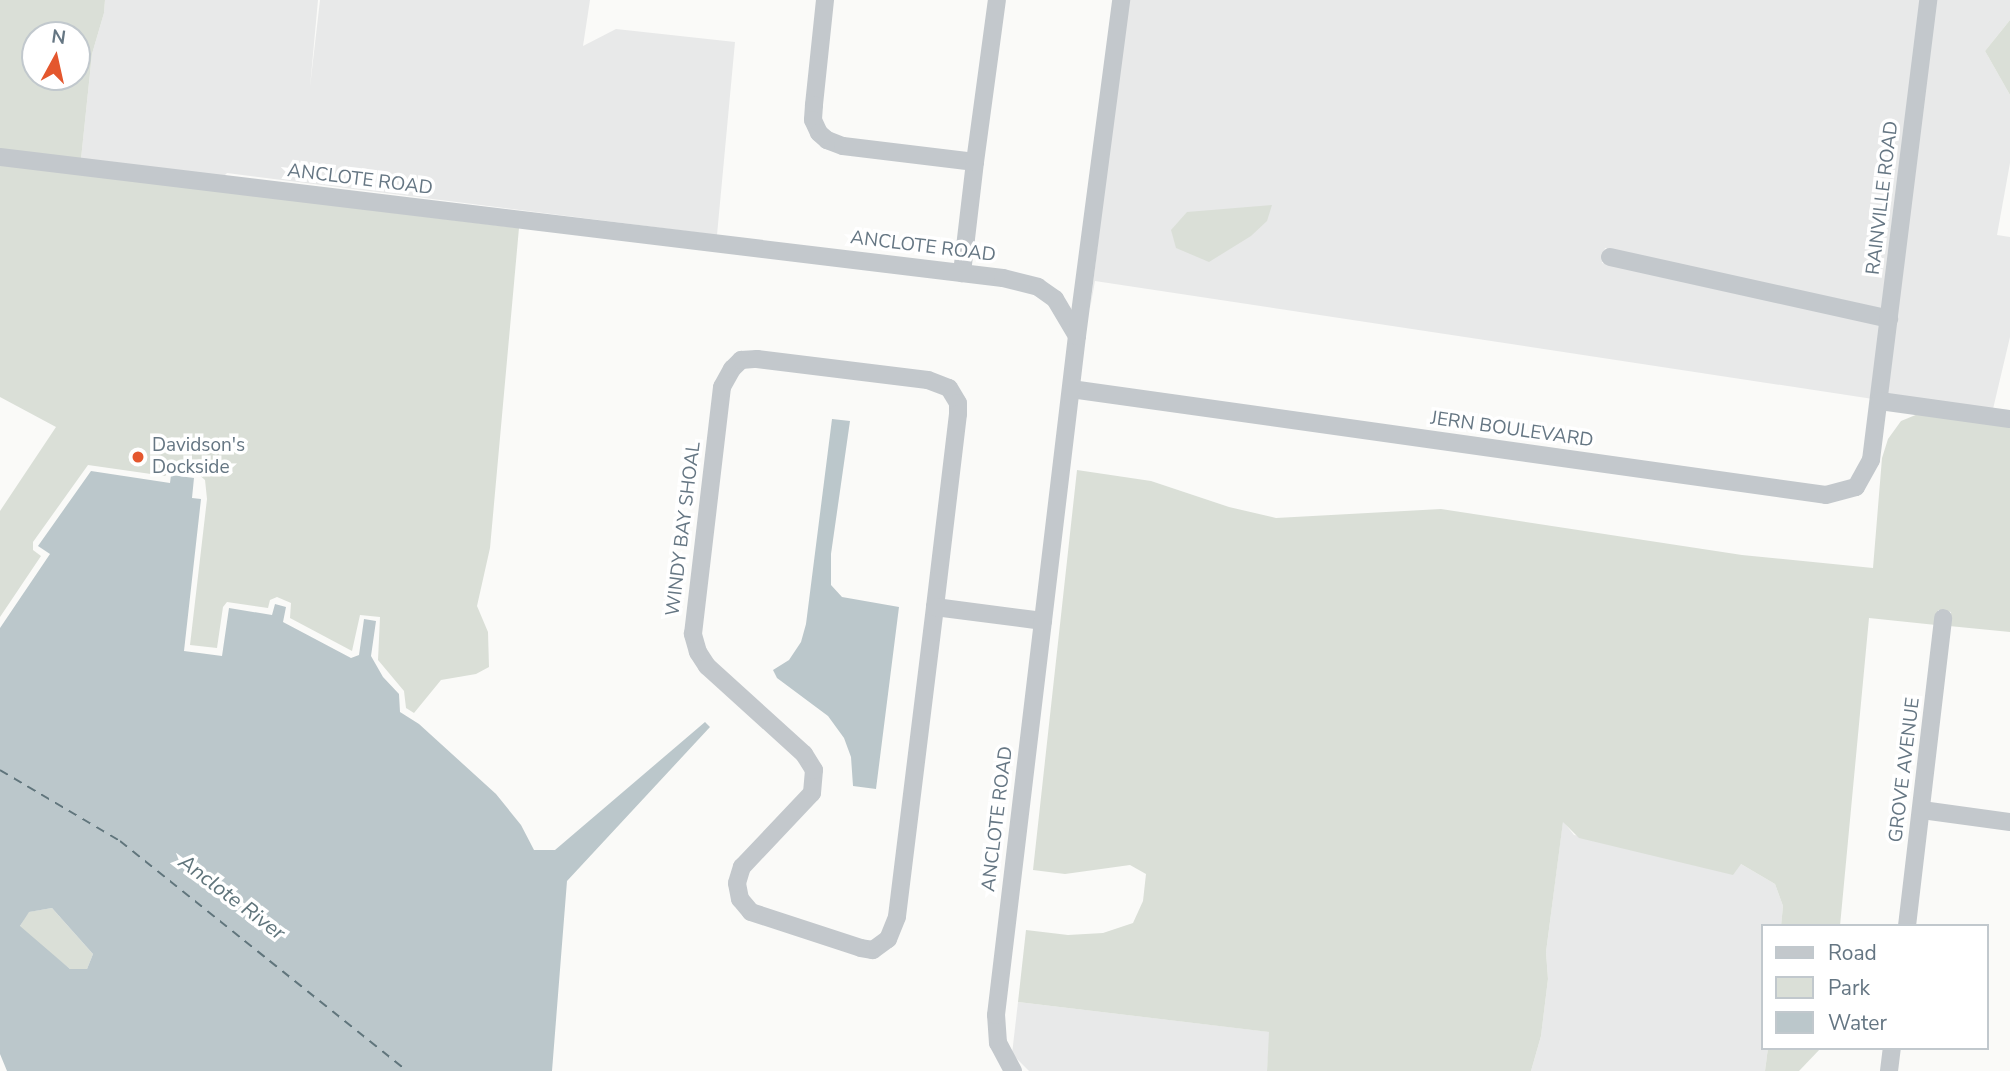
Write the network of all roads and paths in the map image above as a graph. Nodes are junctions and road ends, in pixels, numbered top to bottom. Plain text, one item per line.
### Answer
1 (825, 0) edge
2 (996, 0) edge
3 (1121, 0) edge
4 (1928, 0) edge
5 (0, 157) edge
6 (975, 162) junction
7 (1610, 257) dead end
8 (962, 273) junction
9 (1889, 319) junction
10 (1077, 336) junction
11 (1071, 389) junction
12 (1880, 401) junction
13 (2010, 419) edge
14 (935, 607) junction
15 (1943, 618) dead end
16 (1043, 621) junction
17 (1922, 810) junction
18 (2010, 822) edge
19 (1908, 924) edge
20 (998, 1043) junction
21 (1892, 1050) edge
22 (996, 1071) edge
23 (1013, 1071) edge
24 (1889, 1071) edge

1 - 6 street
2 - 6 street
3 - 10 street
4 - 9 street, RAINVILLE ROAD
5 - 8 street, ANCLOTE ROAD
6 - 8 street
7 - 9 street
8 - 10 street, ANCLOTE ROAD
9 - 12 street, RAINVILLE ROAD
10 - 11 street, ANCLOTE ROAD
11 - 12 street, JERN BOULEVARD
11 - 16 street, ANCLOTE ROAD
12 - 13 street
14 - 14 street, WINDY BAY SHOAL
14 - 16 street
15 - 17 street, GROVE AVENUE
16 - 20 street, ANCLOTE ROAD
17 - 18 street
17 - 19 street, GROVE AVENUE
20 - 22 street
20 - 23 street, ANCLOTE ROAD
21 - 24 street

